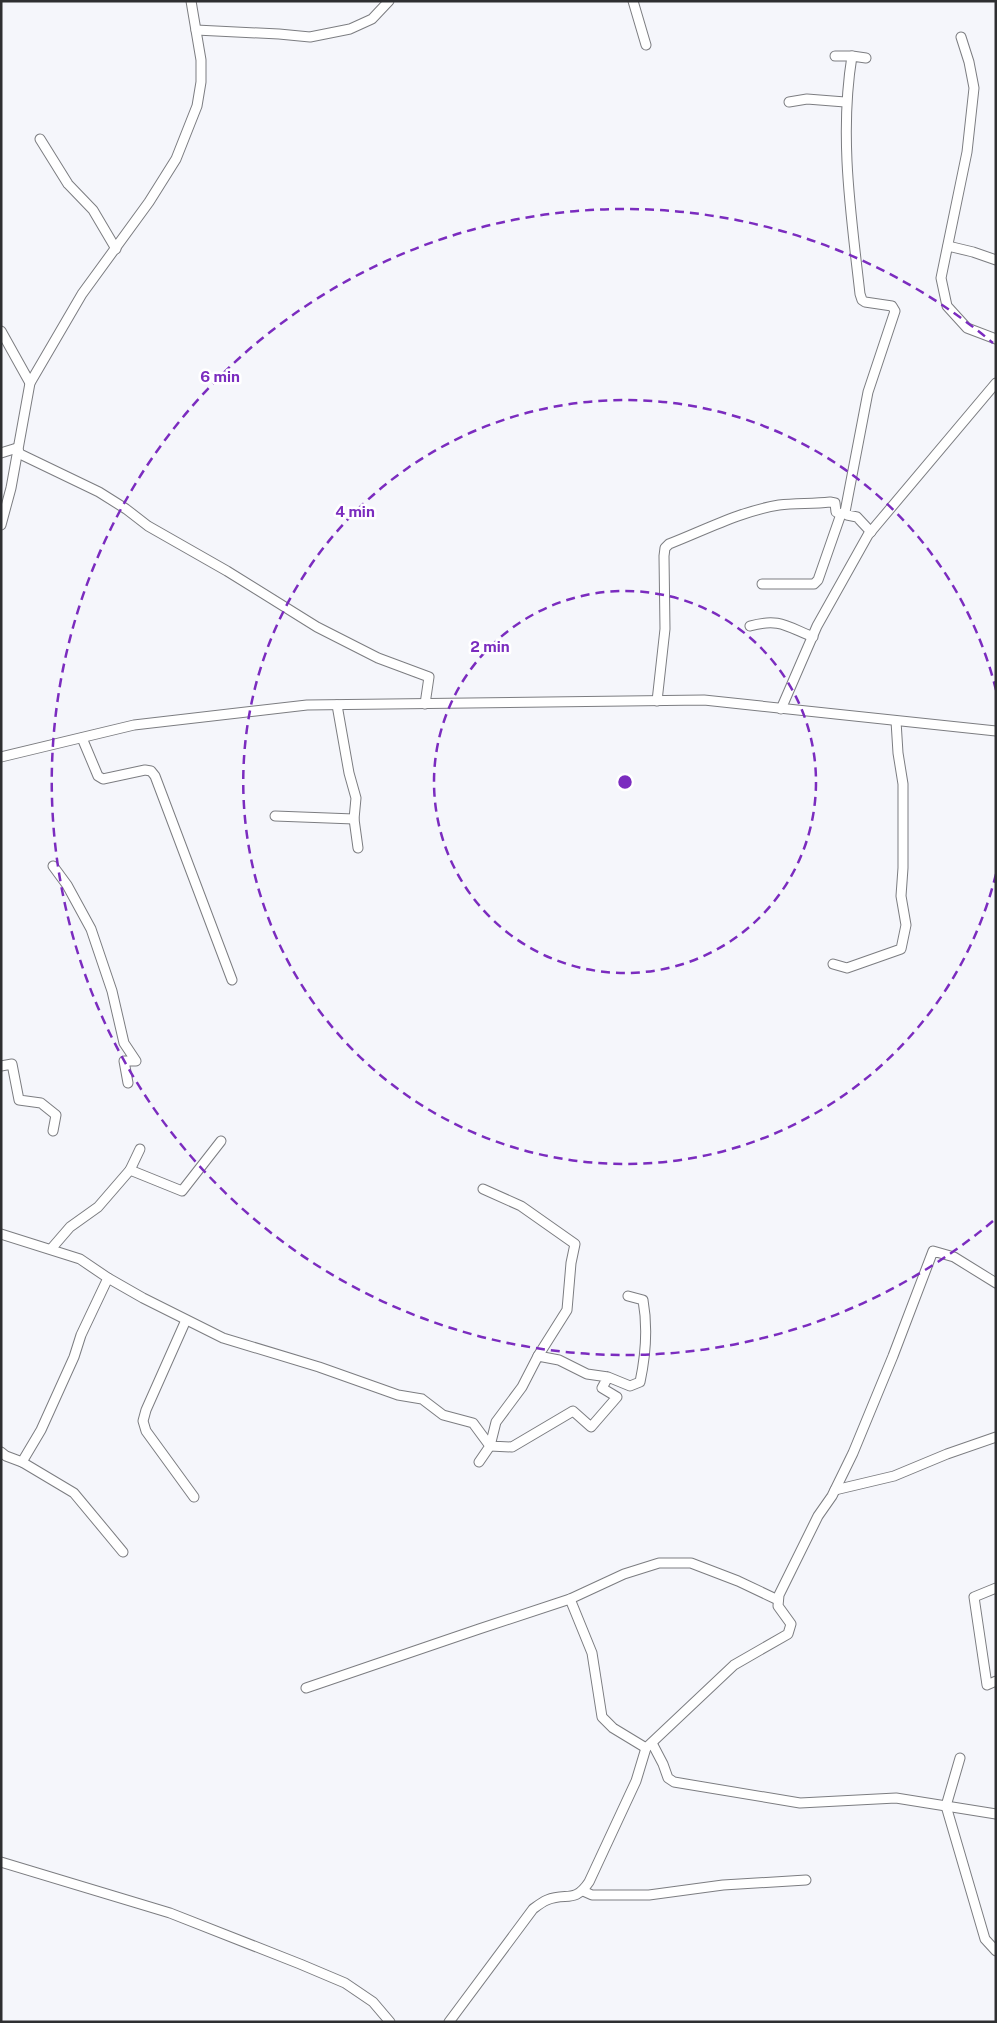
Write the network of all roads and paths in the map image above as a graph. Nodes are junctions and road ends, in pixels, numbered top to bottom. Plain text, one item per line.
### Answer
1 (192, 1) edge
2 (389, 1) edge
3 (633, 1) edge
4 (196, 30) junction
5 (961, 37) dead end
6 (646, 45) dead end
7 (835, 56) dead end
8 (852, 56) junction
9 (866, 58) dead end
10 (789, 102) dead end
11 (845, 102) junction
12 (40, 139) dead end
13 (948, 246) junction
14 (116, 249) junction
15 (996, 260) edge
16 (1, 331) edge
17 (996, 339) edge
18 (996, 382) edge
19 (30, 383) junction
20 (17, 448) junction
21 (1, 453) edge
22 (843, 513) junction
23 (1, 524) edge
24 (871, 532) junction
25 (762, 584) dead end
26 (750, 626) dead end
27 (813, 637) junction
28 (657, 701) junction
29 (337, 704) junction
30 (425, 704) junction
31 (781, 709) junction
32 (896, 721) junction
33 (996, 731) edge
34 (82, 738) junction
35 (1, 757) edge
36 (274, 816) dead end
37 (354, 819) junction
38 (358, 848) dead end
39 (53, 866) dead end
40 (834, 964) dead end
41 (232, 980) dead end
42 (1, 1066) edge
43 (128, 1083) dead end
44 (53, 1131) dead end
45 (221, 1141) dead end
46 (140, 1149) dead end
47 (130, 1170) junction
48 (483, 1189) dead end
49 (1, 1234) edge
50 (51, 1249) junction
51 (108, 1278) junction
52 (996, 1283) edge
53 (628, 1296) dead end
54 (186, 1320) junction
55 (538, 1356) junction
56 (608, 1377) junction
57 (996, 1437) edge
58 (490, 1446) junction
59 (1, 1452) edge
60 (22, 1462) junction
61 (479, 1462) dead end
62 (834, 1490) junction
63 (194, 1497) dead end
64 (123, 1552) dead end
65 (996, 1588) edge
66 (570, 1599) junction
67 (778, 1600) junction
68 (996, 1681) edge
69 (306, 1688) dead end
70 (649, 1746) junction
71 (960, 1758) dead end
72 (946, 1806) junction
73 (996, 1814) edge
74 (1, 1862) edge
75 (806, 1880) dead end
76 (583, 1891) junction
77 (996, 1951) edge
78 (390, 2022) edge
79 (450, 2022) edge

1 - 4 street
2 - 4 street
3 - 6 street
4 - 14 street
5 - 13 street
7 - 8 street
8 - 9 street
8 - 11 street
10 - 11 street
11 - 22 street
12 - 14 street
13 - 15 street
13 - 17 street
14 - 19 street
16 - 19 street
18 - 24 street
19 - 20 street
20 - 21 street
20 - 23 street
20 - 30 street
22 - 24 street
22 - 25 street
22 - 28 street
24 - 27 street
26 - 27 street
27 - 31 street
28 - 30 street
28 - 31 street
29 - 30 street
29 - 34 street
29 - 37 street
31 - 32 street
32 - 33 street
32 - 40 street
34 - 35 street
34 - 41 street
36 - 37 street
37 - 38 street
39 - 43 street
42 - 44 street
45 - 47 street
46 - 47 street
47 - 50 street
48 - 55 street
49 - 50 street
50 - 51 street
51 - 54 street
51 - 60 street
52 - 62 street
53 - 56 street
54 - 58 street
54 - 63 street
55 - 56 street
55 - 58 street
56 - 58 street
57 - 62 street
58 - 61 street
59 - 60 street
60 - 64 street
62 - 67 street
65 - 68 street
66 - 67 street
66 - 69 street
66 - 70 street
67 - 70 street
70 - 72 street
70 - 76 street
71 - 72 street
72 - 73 street
72 - 77 street
74 - 78 street
75 - 76 street
76 - 79 street

